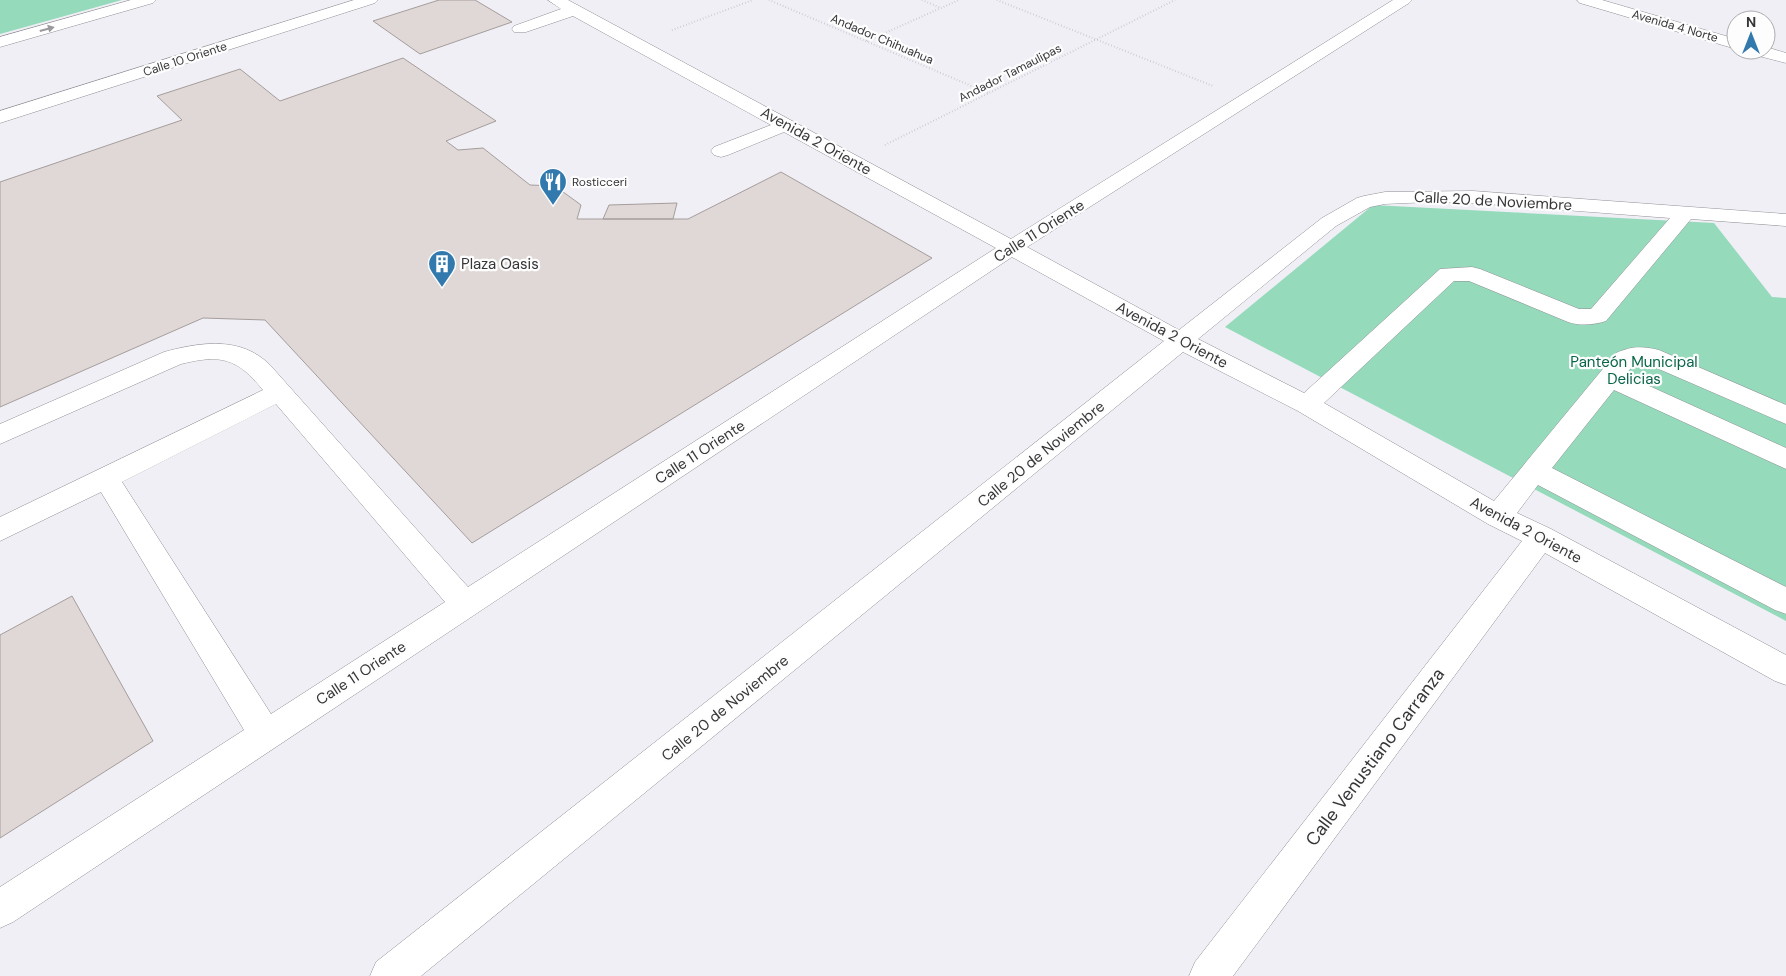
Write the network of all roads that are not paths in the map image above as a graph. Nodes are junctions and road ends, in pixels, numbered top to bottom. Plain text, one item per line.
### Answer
1 (148, 0) edge
2 (370, 0) edge
3 (1585, 0) edge
4 (1390, 4) edge
5 (565, 5) edge
6 (520, 29) dead end
7 (1726, 41) edge
8 (0, 42) edge
9 (0, 117) edge
10 (786, 125) junction
11 (721, 151) dead end
12 (1686, 213) junction
13 (1786, 220) edge
14 (1011, 248) junction
15 (1182, 341) junction
16 (1610, 378) junction
17 (280, 392) junction
18 (1307, 405) junction
19 (1783, 408) edge
20 (0, 434) edge
21 (1786, 459) edge
22 (1534, 472) junction
23 (106, 478) junction
24 (1498, 516) junction
25 (0, 530) edge
26 (1542, 537) junction
27 (1786, 601) edge
28 (466, 605) junction
29 (1786, 671) edge
30 (266, 736) junction
31 (0, 910) edge
32 (390, 976) edge
33 (1208, 976) edge

8 -> 1 street
2 - 9 street, Calle 10 Oriente
3 - 7 street, Avenida 4 Norte
4 - 14 street, Calle 11 Oriente
5 - 6 street
5 - 10 street, Avenida 2 Oriente
10 - 11 street
10 - 14 street, Avenida 2 Oriente
12 - 13 street, Calle 20 de Noviembre
12 - 15 street, Calle 20 de Noviembre
12 - 18 street
14 - 15 street, Avenida 2 Oriente
14 - 28 street, Calle 11 Oriente
15 - 18 street, Avenida 2 Oriente
15 - 32 street, Calle 20 de Noviembre
16 - 19 street
16 - 21 street
16 - 22 street
17 - 20 street
17 - 23 street
17 - 28 street
18 - 24 street, Avenida 2 Oriente
22 - 24 street
22 - 27 street
23 - 25 street
23 - 30 street
24 - 26 street, Avenida 2 Oriente
26 - 29 street, Avenida 2 Oriente
26 - 33 street, Calle Venustiano Carranza
28 - 30 street, Calle 11 Oriente
30 - 31 street, Calle 11 Oriente

